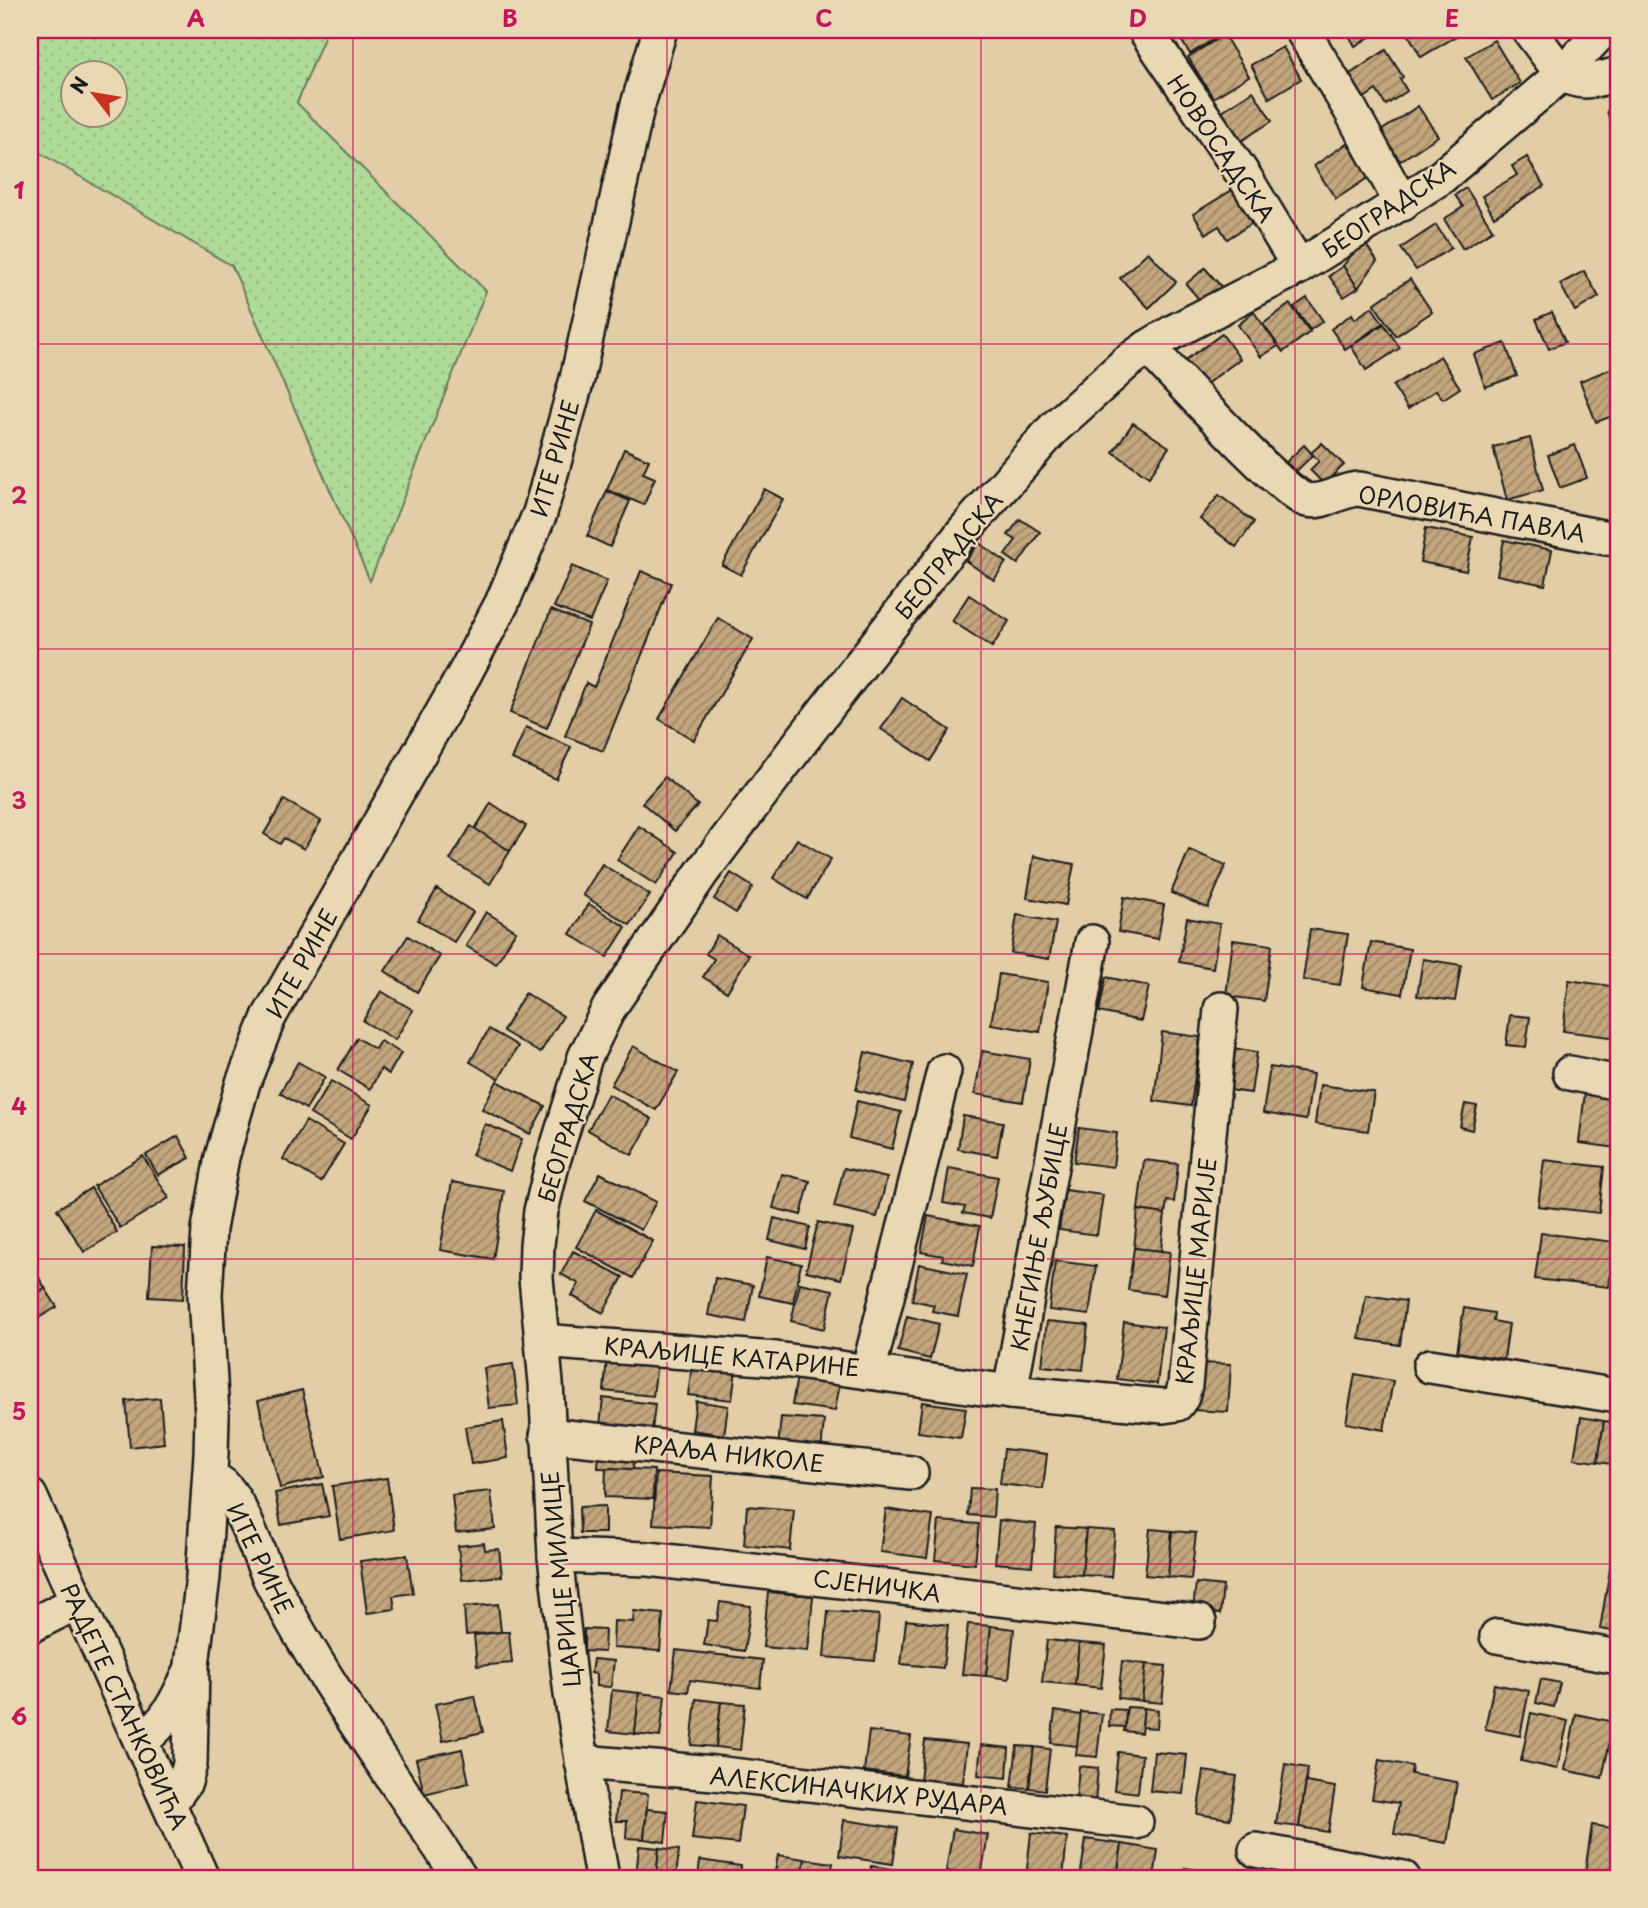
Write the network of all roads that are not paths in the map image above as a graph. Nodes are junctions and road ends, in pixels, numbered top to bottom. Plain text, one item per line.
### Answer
1 (660, 30) edge
2 (1145, 30) edge
3 (1302, 30) edge
4 (1530, 30) edge
5 (1603, 30) edge
6 (1562, 74) junction
7 (1618, 74) edge
8 (1402, 204) junction
9 (1299, 267) junction
10 (1148, 347) junction
11 (1607, 538) dead end
12 (1092, 942) dead end
13 (1221, 1009) dead end
14 (944, 1071) dead end
15 (1570, 1073) dead end
16 (1618, 1083) edge
17 (536, 1278) joint
18 (542, 1341) junction
19 (1430, 1366) dead end
20 (868, 1372) junction
21 (1010, 1392) junction
22 (1618, 1396) edge
23 (547, 1435) junction
24 (911, 1473) dead end
25 (210, 1477) junction
26 (30, 1496) edge
27 (555, 1556) junction
28 (76, 1602) junction
29 (1199, 1622) dead end
30 (30, 1626) edge
31 (1497, 1636) dead end
32 (1618, 1657) edge
33 (192, 1665) junction
34 (141, 1741) junction
35 (582, 1762) junction
36 (170, 1803) junction
37 (1136, 1822) dead end
38 (1256, 1850) dead end
39 (202, 1878) edge
40 (460, 1878) edge
41 (602, 1878) edge
42 (1403, 1878) edge

1 - 25 street, ИТЕ РИНЕ
2 - 9 street, НОВОСАДСКА
3 - 8 street
4 - 6 street
5 - 6 street, БЕОГРАДСКА
6 - 7 street
6 - 8 street, БЕОГРАДСКА
8 - 9 street, БЕОГРАДСКА
9 - 10 street, БЕОГРАДСКА
10 - 11 street, ОРЛОВИЋА ПАВЛА
10 - 17 street, БЕОГРАДСКА
12 - 21 street, КНЕГИЊЕ ЉУБИЦЕ
13 - 21 street, КРАЉИЦЕ МАРИЈЕ
14 - 20 street, КРАЉИЦЕ КАТАРИНЕ
15 - 16 street
17 - 18 street, ЦАРИЦЕ МИЛИЦЕ
18 - 20 street, КРАЉИЦЕ КАТАРИНЕ
18 - 23 street, ЦАРИЦЕ МИЛИЦЕ
19 - 22 street
20 - 21 street
23 - 24 street, КРАЉА НИКОЛЕ
23 - 27 street, ЦАРИЦЕ МИЛИЦЕ
25 - 33 street
25 - 40 street, ИТЕ РИНЕ
26 - 28 street, РАДЕТЕ СТАНКОВИЋА
27 - 29 street, СЈЕНИЧКА
27 - 35 street, ЦАРИЦЕ МИЛИЦЕ
28 - 30 street
28 - 34 street, РАДЕТЕ СТАНКОВИЋА
31 - 32 street
33 - 34 street
33 - 36 street
34 - 36 street, РАДЕТЕ СТАНКОВИЋА
35 - 37 street, АЛЕКСИНАЧКИХ РУДАРА
35 - 41 street, ЦАРИЦЕ МИЛИЦЕ
36 - 39 street, РАДЕТЕ СТАНКОВИЋА
38 - 42 street

